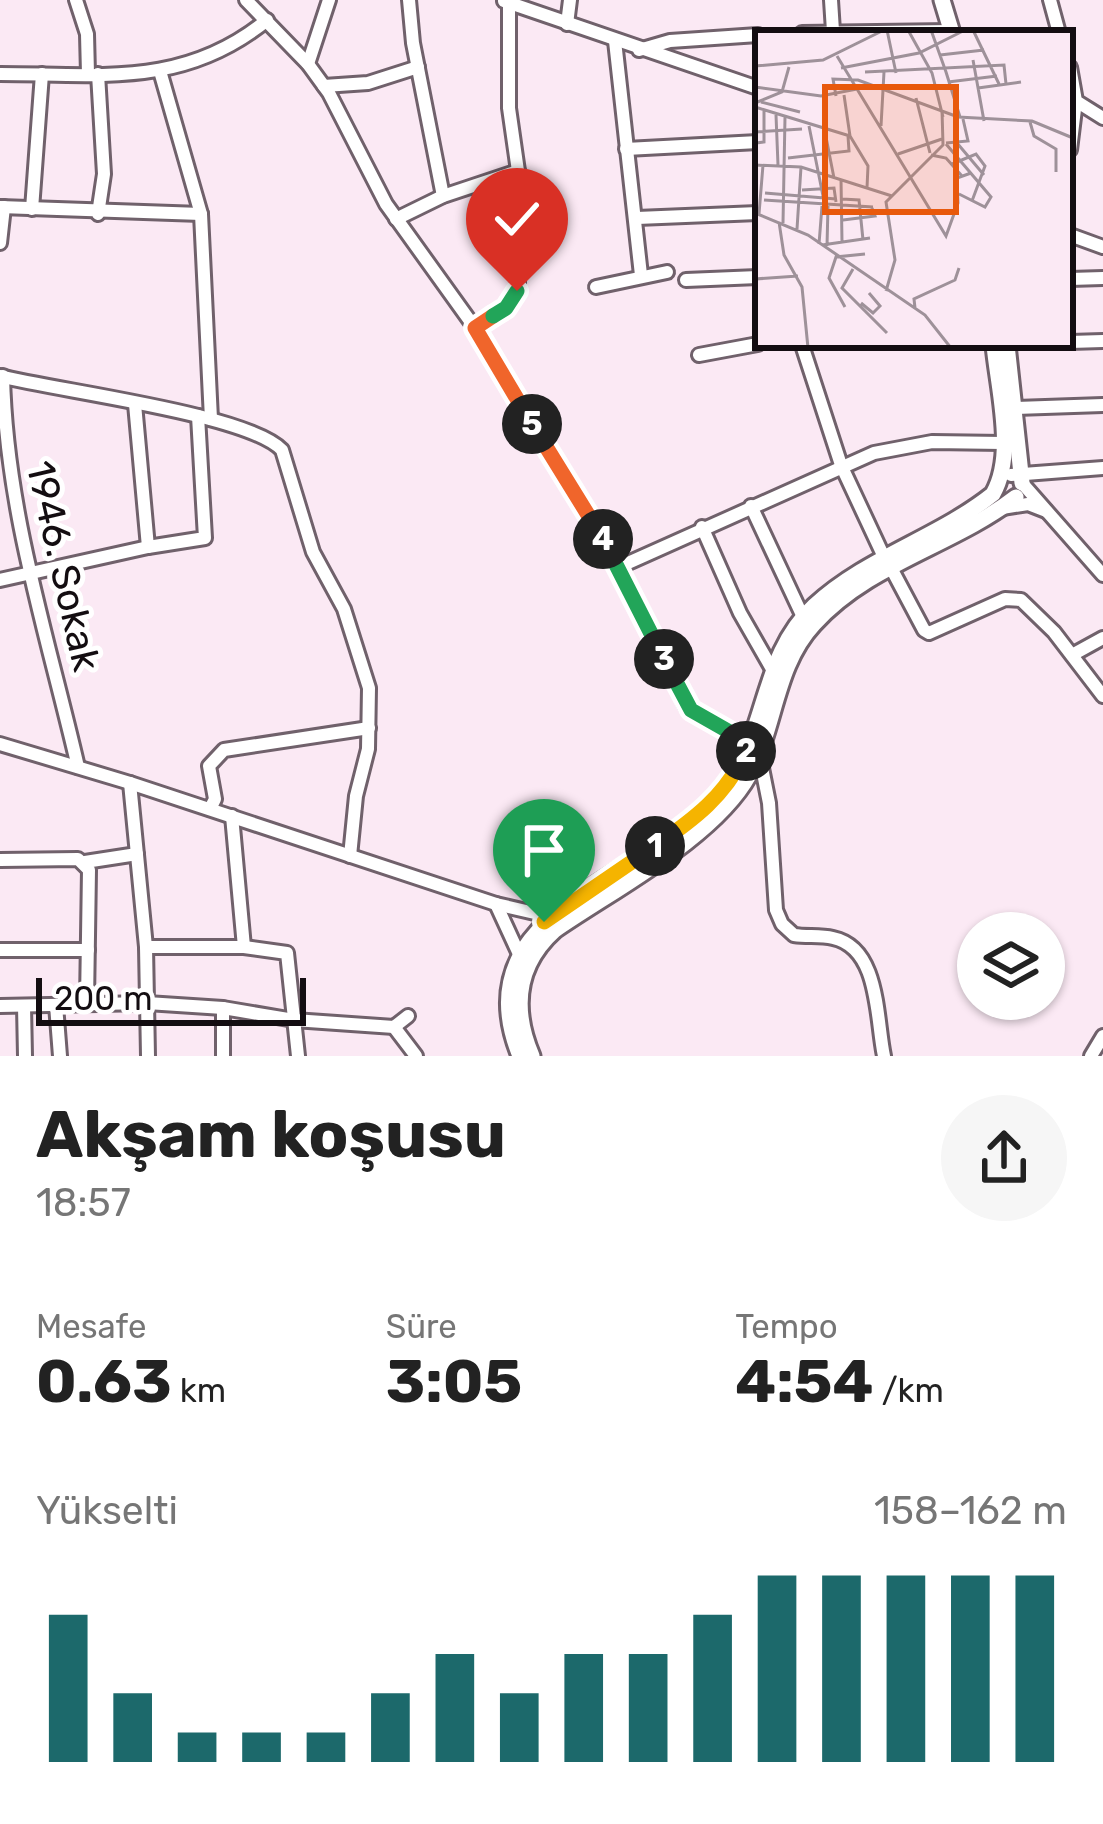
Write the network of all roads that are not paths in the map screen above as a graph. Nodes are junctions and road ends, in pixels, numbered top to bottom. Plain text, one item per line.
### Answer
1 (76, 0) edge
2 (246, 0) edge
3 (328, 0) edge
4 (409, 0) edge
5 (570, 0) edge
6 (831, 0) edge
7 (942, 0) edge
8 (1050, 0) edge
9 (507, 1) edge
10 (267, 20) junction
11 (567, 24) junction
12 (833, 30) edge
13 (950, 30) edge
14 (1058, 30) edge
15 (755, 35) edge
16 (615, 41) junction
17 (638, 50) junction
18 (308, 64) junction
19 (418, 67) junction
20 (160, 71) junction
21 (0, 74) edge
22 (42, 74) junction
23 (93, 74) junction
24 (1073, 84) edge
25 (324, 86) junction
26 (755, 87) edge
27 (1076, 101) junction
28 (1103, 118) edge
29 (1073, 126) edge
30 (755, 142) edge
31 (626, 149) junction
32 (518, 171) junction
33 (443, 196) junction
34 (2, 207) edge
35 (32, 209) junction
36 (755, 213) edge
37 (98, 214) junction
38 (201, 214) junction
39 (637, 218) junction
40 (396, 219) junction
41 (1073, 236) edge
42 (0, 243) edge
43 (1103, 247) edge
44 (667, 272) dead end
45 (641, 275) junction
46 (755, 277) edge
47 (1103, 278) edge
48 (1073, 279) edge
49 (686, 280) dead end
50 (596, 287) dead end
51 (475, 328) junction
52 (1103, 341) edge
53 (1073, 342) edge
54 (755, 345) edge
55 (803, 348) edge
56 (994, 348) edge
57 (1006, 348) edge
58 (699, 355) dead end
59 (1, 376) edge
60 (135, 404) junction
61 (1103, 405) edge
62 (1013, 408) junction
63 (204, 417) junction
64 (2, 418) edge
65 (1003, 443) junction
66 (4, 461) edge
67 (841, 465) junction
68 (1103, 468) edge
69 (1014, 489) junction
70 (751, 506) junction
71 (1047, 512) junction
72 (702, 527) junction
73 (148, 547) junction
74 (887, 561) junction
75 (620, 567) junction
76 (28, 575) junction
77 (1103, 575) edge
78 (0, 580) edge
79 (803, 617) junction
80 (1103, 638) edge
81 (1072, 655) junction
82 (772, 669) junction
83 (1103, 696) edge
84 (369, 728) junction
85 (0, 745) edge
86 (754, 748) junction
87 (78, 767) junction
88 (130, 783) junction
89 (210, 809) junction
90 (232, 816) junction
91 (137, 854) junction
92 (350, 856) junction
93 (0, 860) edge
94 (85, 862) junction
95 (496, 904) junction
96 (559, 919) junction
97 (146, 947) junction
98 (244, 947) junction
99 (0, 950) edge
100 (88, 950) junction
101 (519, 954) junction
102 (1, 1003) edge
103 (87, 1003) junction
104 (147, 1003) junction
105 (56, 1005) junction
106 (24, 1006) junction
107 (223, 1007) junction
108 (408, 1016) dead end
109 (294, 1020) junction
110 (394, 1027) junction
111 (1103, 1036) edge
112 (26, 1056) edge
113 (60, 1056) edge
114 (148, 1056) edge
115 (223, 1056) edge
116 (298, 1056) edge
117 (416, 1056) edge
118 (520, 1056) edge
119 (532, 1056) edge
120 (884, 1056) edge
121 (1091, 1056) edge

1 - 23 street
2 - 10 street
3 - 18 street
4 - 19 street
5 - 11 street
6 - 12 street
7 - 13 main road
8 - 14 street
9 - 11 street
9 - 32 street
10 - 18 street
10 - 20 street
11 - 16 street
15 - 17 street
16 - 17 street
16 - 31 street
17 - 26 street
18 - 25 street
19 - 25 street
19 - 33 street
20 - 23 street
20 - 38 street
21 - 22 street
22 - 23 street
22 - 35 street
23 - 37 street
24 - 27 street
25 - 40 street
27 - 28 street
27 - 29 street
30 - 31 street
31 - 39 street
32 - 33 street
32 - 51 street
33 - 40 street
34 - 35 street
34 - 42 street
35 - 37 street
36 - 39 street
37 - 38 street
38 - 63 street
39 - 45 street
40 - 51 street
41 - 43 street
44 - 45 street
45 - 50 street
46 - 49 street
47 - 48 street
51 - 75 street
52 - 53 street
54 - 58 street
55 - 67 street
56 - 65 main road
57 - 62 main road
59 - 60 street
59 - 64 street, 1946. Sokak
60 - 63 street
60 - 73 street
61 - 62 street
62 - 69 main road
63 - 73 street
63 - 84 street
64 - 66 street, 1946. Sokak
65 - 67 street
65 - 69 main road
66 - 76 street, 1946. Sokak
67 - 70 street
67 - 74 street
68 - 69 street
69 - 71 street
69 - 71 street
69 - 74 main road
69 - 74 main road
70 - 72 street
70 - 79 street
71 - 77 street
72 - 75 street
72 - 82 street
73 - 76 street
74 - 79 main road
74 - 81 street
74 - 86 main road
75 - 86 street
76 - 78 street
76 - 87 street, 1946. Sokak
79 - 82 main road
80 - 81 street
81 - 83 street
82 - 86 main road
84 - 89 street
84 - 92 street
85 - 87 street
86 - 96 main road
86 - 120 street
87 - 88 street
88 - 89 street
88 - 91 street
89 - 90 street
90 - 92 street
90 - 98 street
91 - 94 street
91 - 97 street
92 - 95 street
93 - 94 street
94 - 100 street
95 - 96 street
95 - 101 street
96 - 101 main road
96 - 119 main road
97 - 98 street
97 - 104 street
98 - 109 street
99 - 100 street
100 - 103 street
101 - 118 main road
102 - 106 street
103 - 104 street
103 - 105 street
104 - 107 street
104 - 114 street
105 - 106 street
105 - 113 street
106 - 112 street
107 - 109 street
107 - 115 street
108 - 110 street
109 - 110 street
109 - 116 street
110 - 117 street
111 - 121 street

